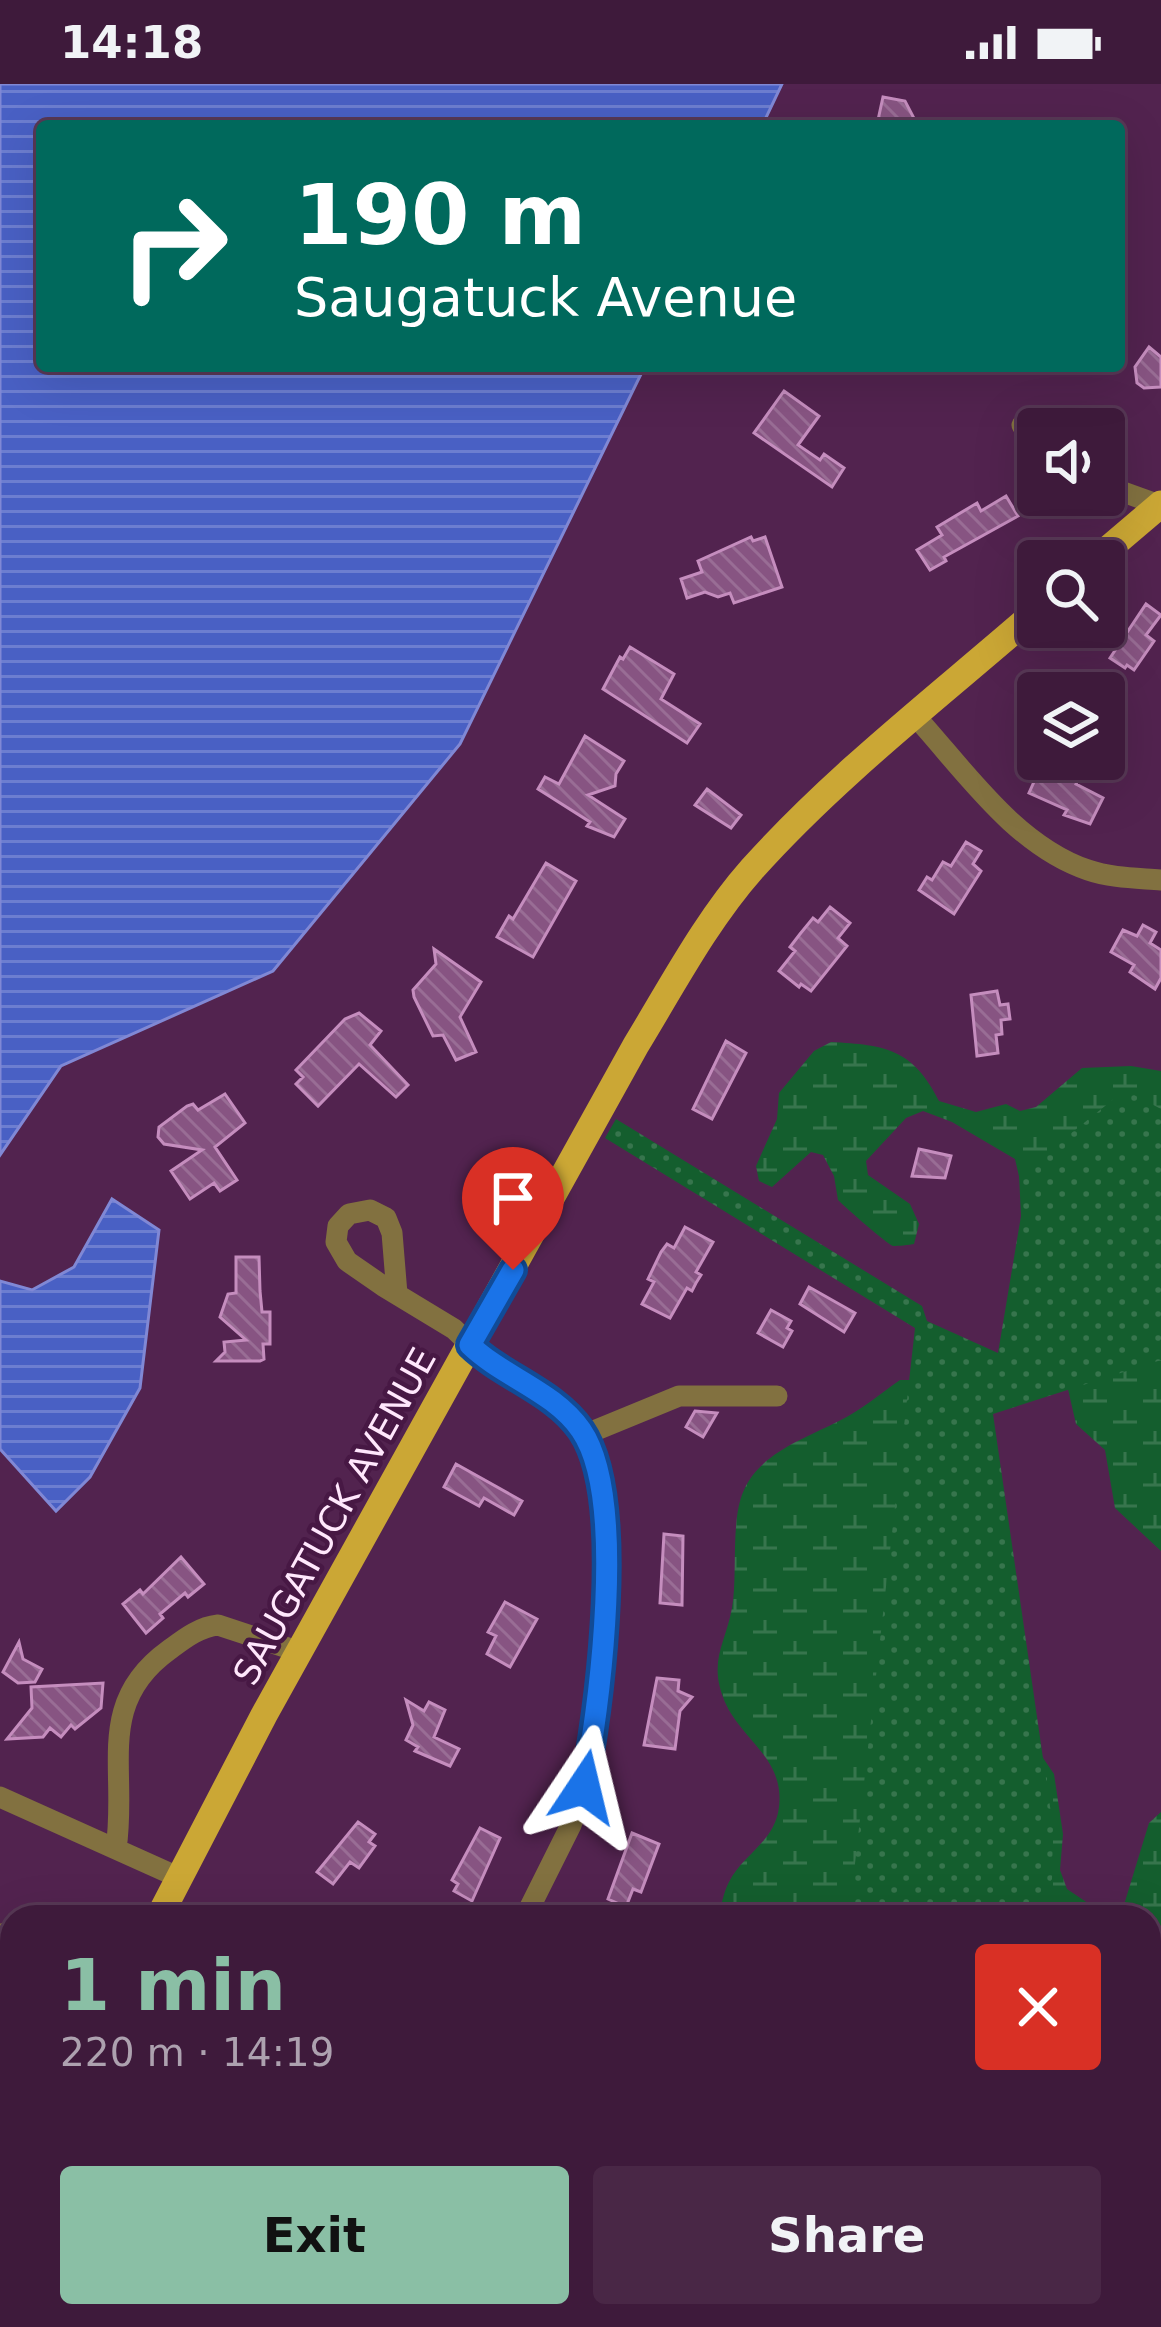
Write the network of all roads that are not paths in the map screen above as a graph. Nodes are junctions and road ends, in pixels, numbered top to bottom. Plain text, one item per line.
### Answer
1 (1125, 492) edge
2 (1160, 505) edge
3 (1119, 540) edge
4 (1017, 628) edge
5 (916, 717) junction
6 (1161, 880) edge
7 (398, 1294) dead end
8 (470, 1345) junction
9 (777, 1396) dead end
10 (584, 1435) junction
11 (300, 1652) junction
12 (0, 1797) edge
13 (116, 1849) junction
14 (178, 1876) junction
15 (165, 1905) edge
16 (531, 1905) edge

1 - 2 street
2 - 3 main road
4 - 5 main road, SAUGATUCK AVENUE
5 - 6 street
5 - 8 main road, SAUGATUCK AVENUE
7 - 8 street
8 - 10 street
8 - 11 main road, SAUGATUCK AVENUE
9 - 10 street
10 - 16 street
11 - 13 street
11 - 14 main road, SAUGATUCK AVENUE
12 - 13 street
13 - 14 street
14 - 15 main road, SAUGATUCK AVENUE

